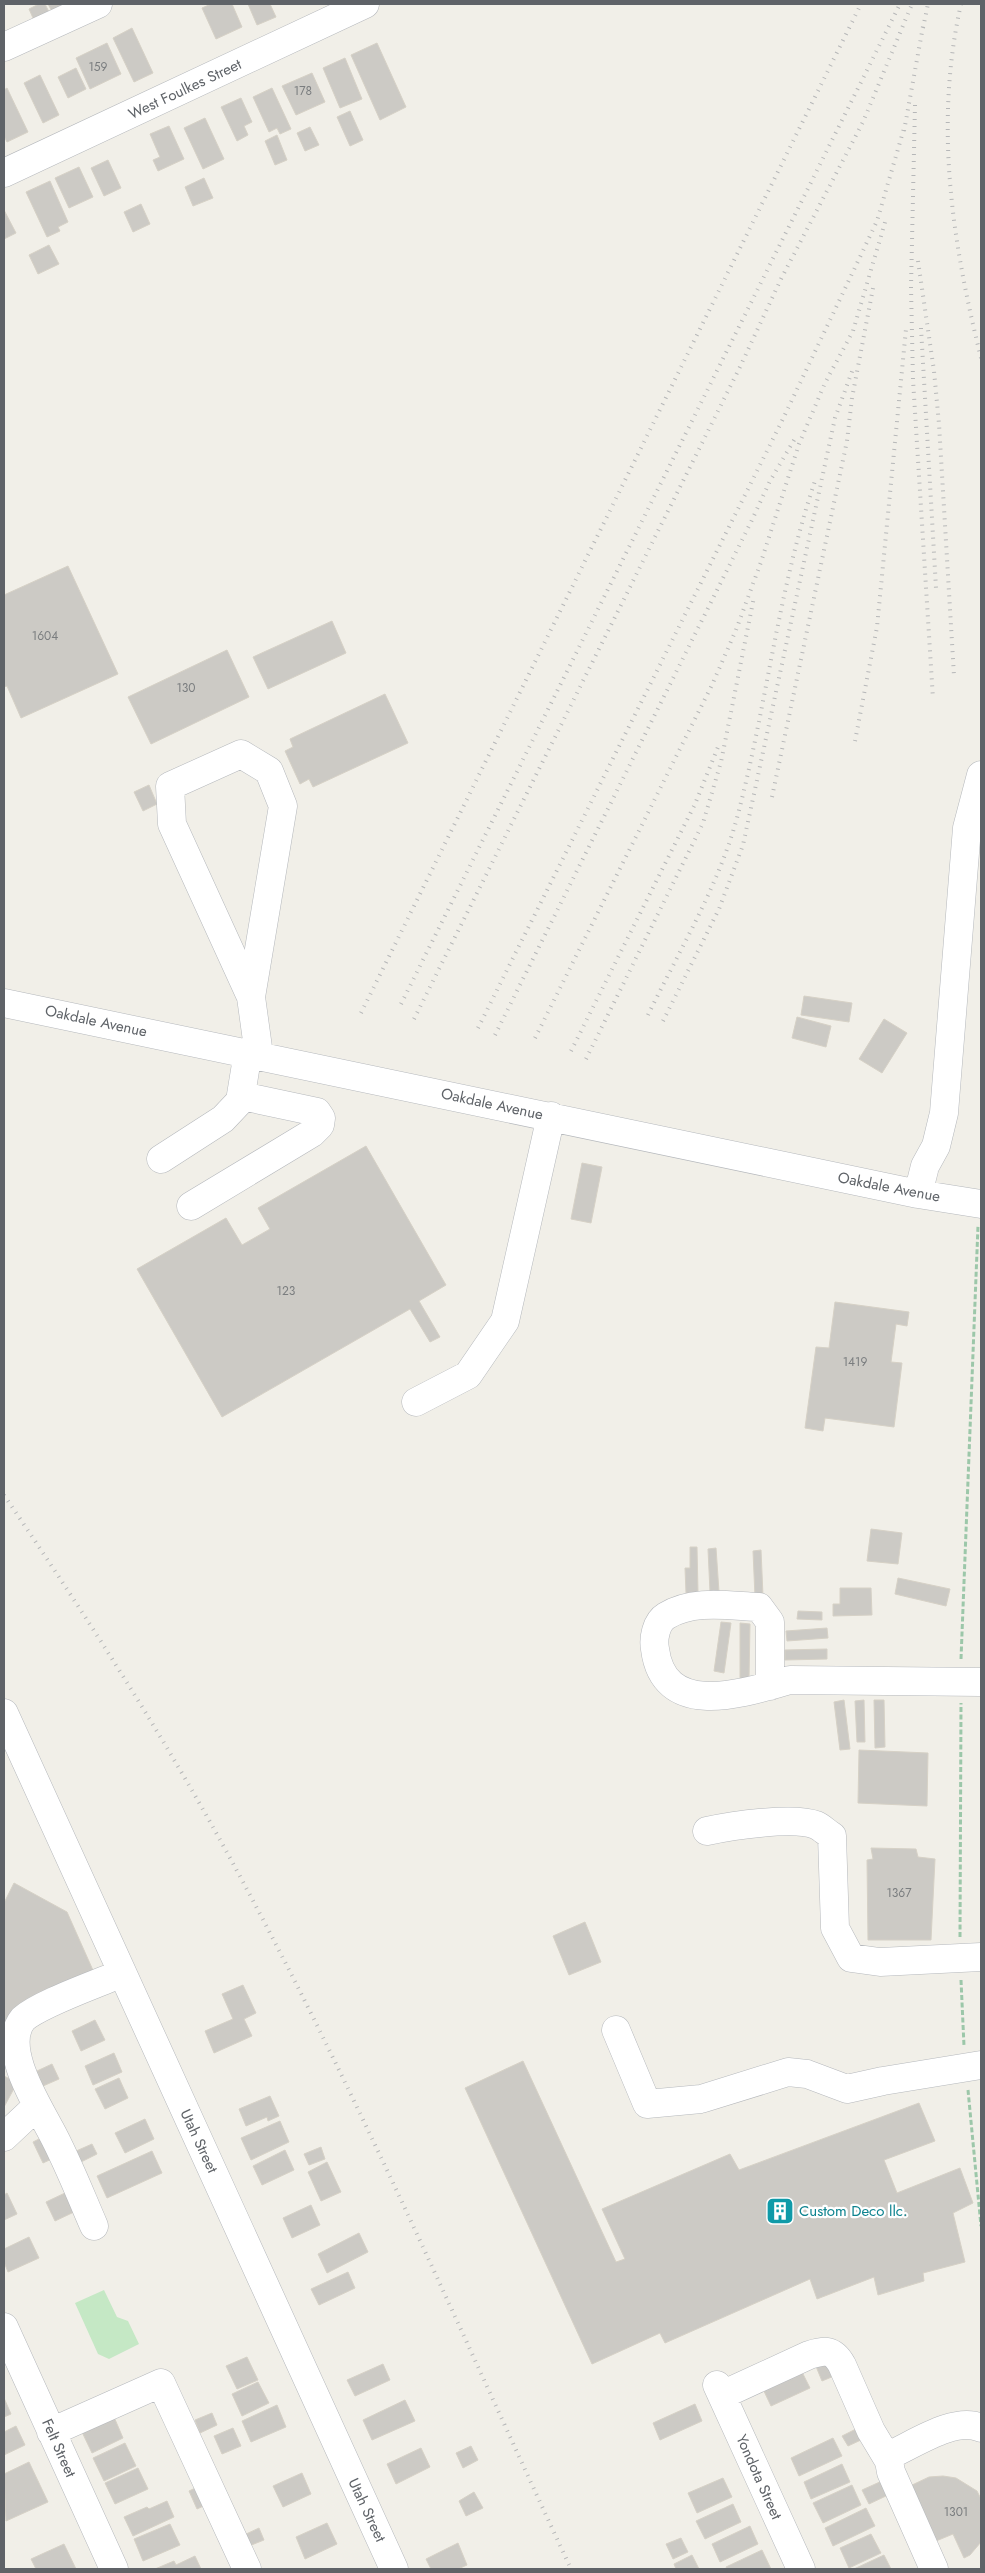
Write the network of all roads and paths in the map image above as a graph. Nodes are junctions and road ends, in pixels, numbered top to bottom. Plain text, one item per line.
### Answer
1 (98, 4) edge
2 (365, 4) edge
3 (4, 48) edge
4 (4, 174) edge
5 (981, 775) edge
6 (251, 997) junction
7 (4, 1003) edge
8 (253, 1053) junction
9 (242, 1096) junction
10 (551, 1116) junction
11 (161, 1159) dead end
12 (918, 1194) junction
13 (980, 1203) edge
14 (191, 1206) dead end
15 (416, 1402) dead end
16 (971, 1682) edge
17 (770, 1686) junction
18 (4, 1713) edge
19 (706, 1831) dead end
20 (971, 1957) edge
21 (122, 1973) junction
22 (616, 2030) dead end
23 (974, 2065) edge
24 (36, 2107) junction
25 (4, 2138) edge
26 (94, 2226) dead end
27 (981, 2226) edge
28 (4, 2327) edge
29 (981, 2428) edge
30 (51, 2432) junction
31 (889, 2461) junction
32 (114, 2569) edge
33 (246, 2569) edge
34 (394, 2569) edge
35 (801, 2569) edge
36 (934, 2569) edge

1 - 3 street
2 - 4 street, West Foulkes Street
5 - 12 street
6 - 6 street
6 - 8 street
7 - 8 street, Oakdale Avenue
8 - 9 street
8 - 10 street, Oakdale Avenue
9 - 11 street
9 - 14 street
10 - 12 street, Oakdale Avenue
10 - 15 street
12 - 13 street, Oakdale Avenue
13 - 16 path
16 - 17 street
16 - 20 path
17 - 17 street
18 - 21 street, Utah Street
19 - 20 street
20 - 23 path
21 - 24 street
21 - 34 street, Utah Street
22 - 23 street
23 - 27 path
24 - 25 street
24 - 26 street
28 - 30 street, Felt Street
29 - 31 street
30 - 32 street, Felt Street
30 - 33 street
31 - 35 street, Yondota Street
31 - 36 street

